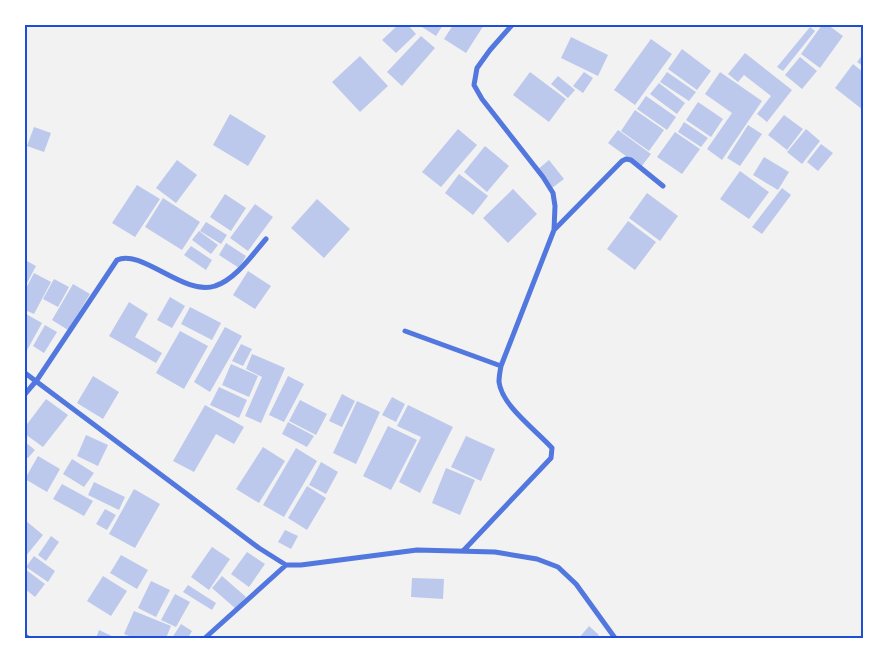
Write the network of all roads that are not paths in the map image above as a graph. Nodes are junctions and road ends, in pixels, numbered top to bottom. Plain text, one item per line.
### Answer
1 (512, 25) edge
2 (663, 186) dead end
3 (554, 230) junction
4 (266, 239) dead end
5 (405, 331) dead end
6 (501, 366) junction
7 (25, 373) edge
8 (36, 380) junction
9 (25, 394) edge
10 (463, 551) junction
11 (286, 565) junction
12 (205, 638) edge
13 (615, 638) edge

1 - 3 street
2 - 3 street
3 - 6 street
4 - 8 street
5 - 6 street
6 - 10 street
7 - 8 street
8 - 9 street
8 - 11 street
10 - 11 street
10 - 13 street
11 - 12 street

